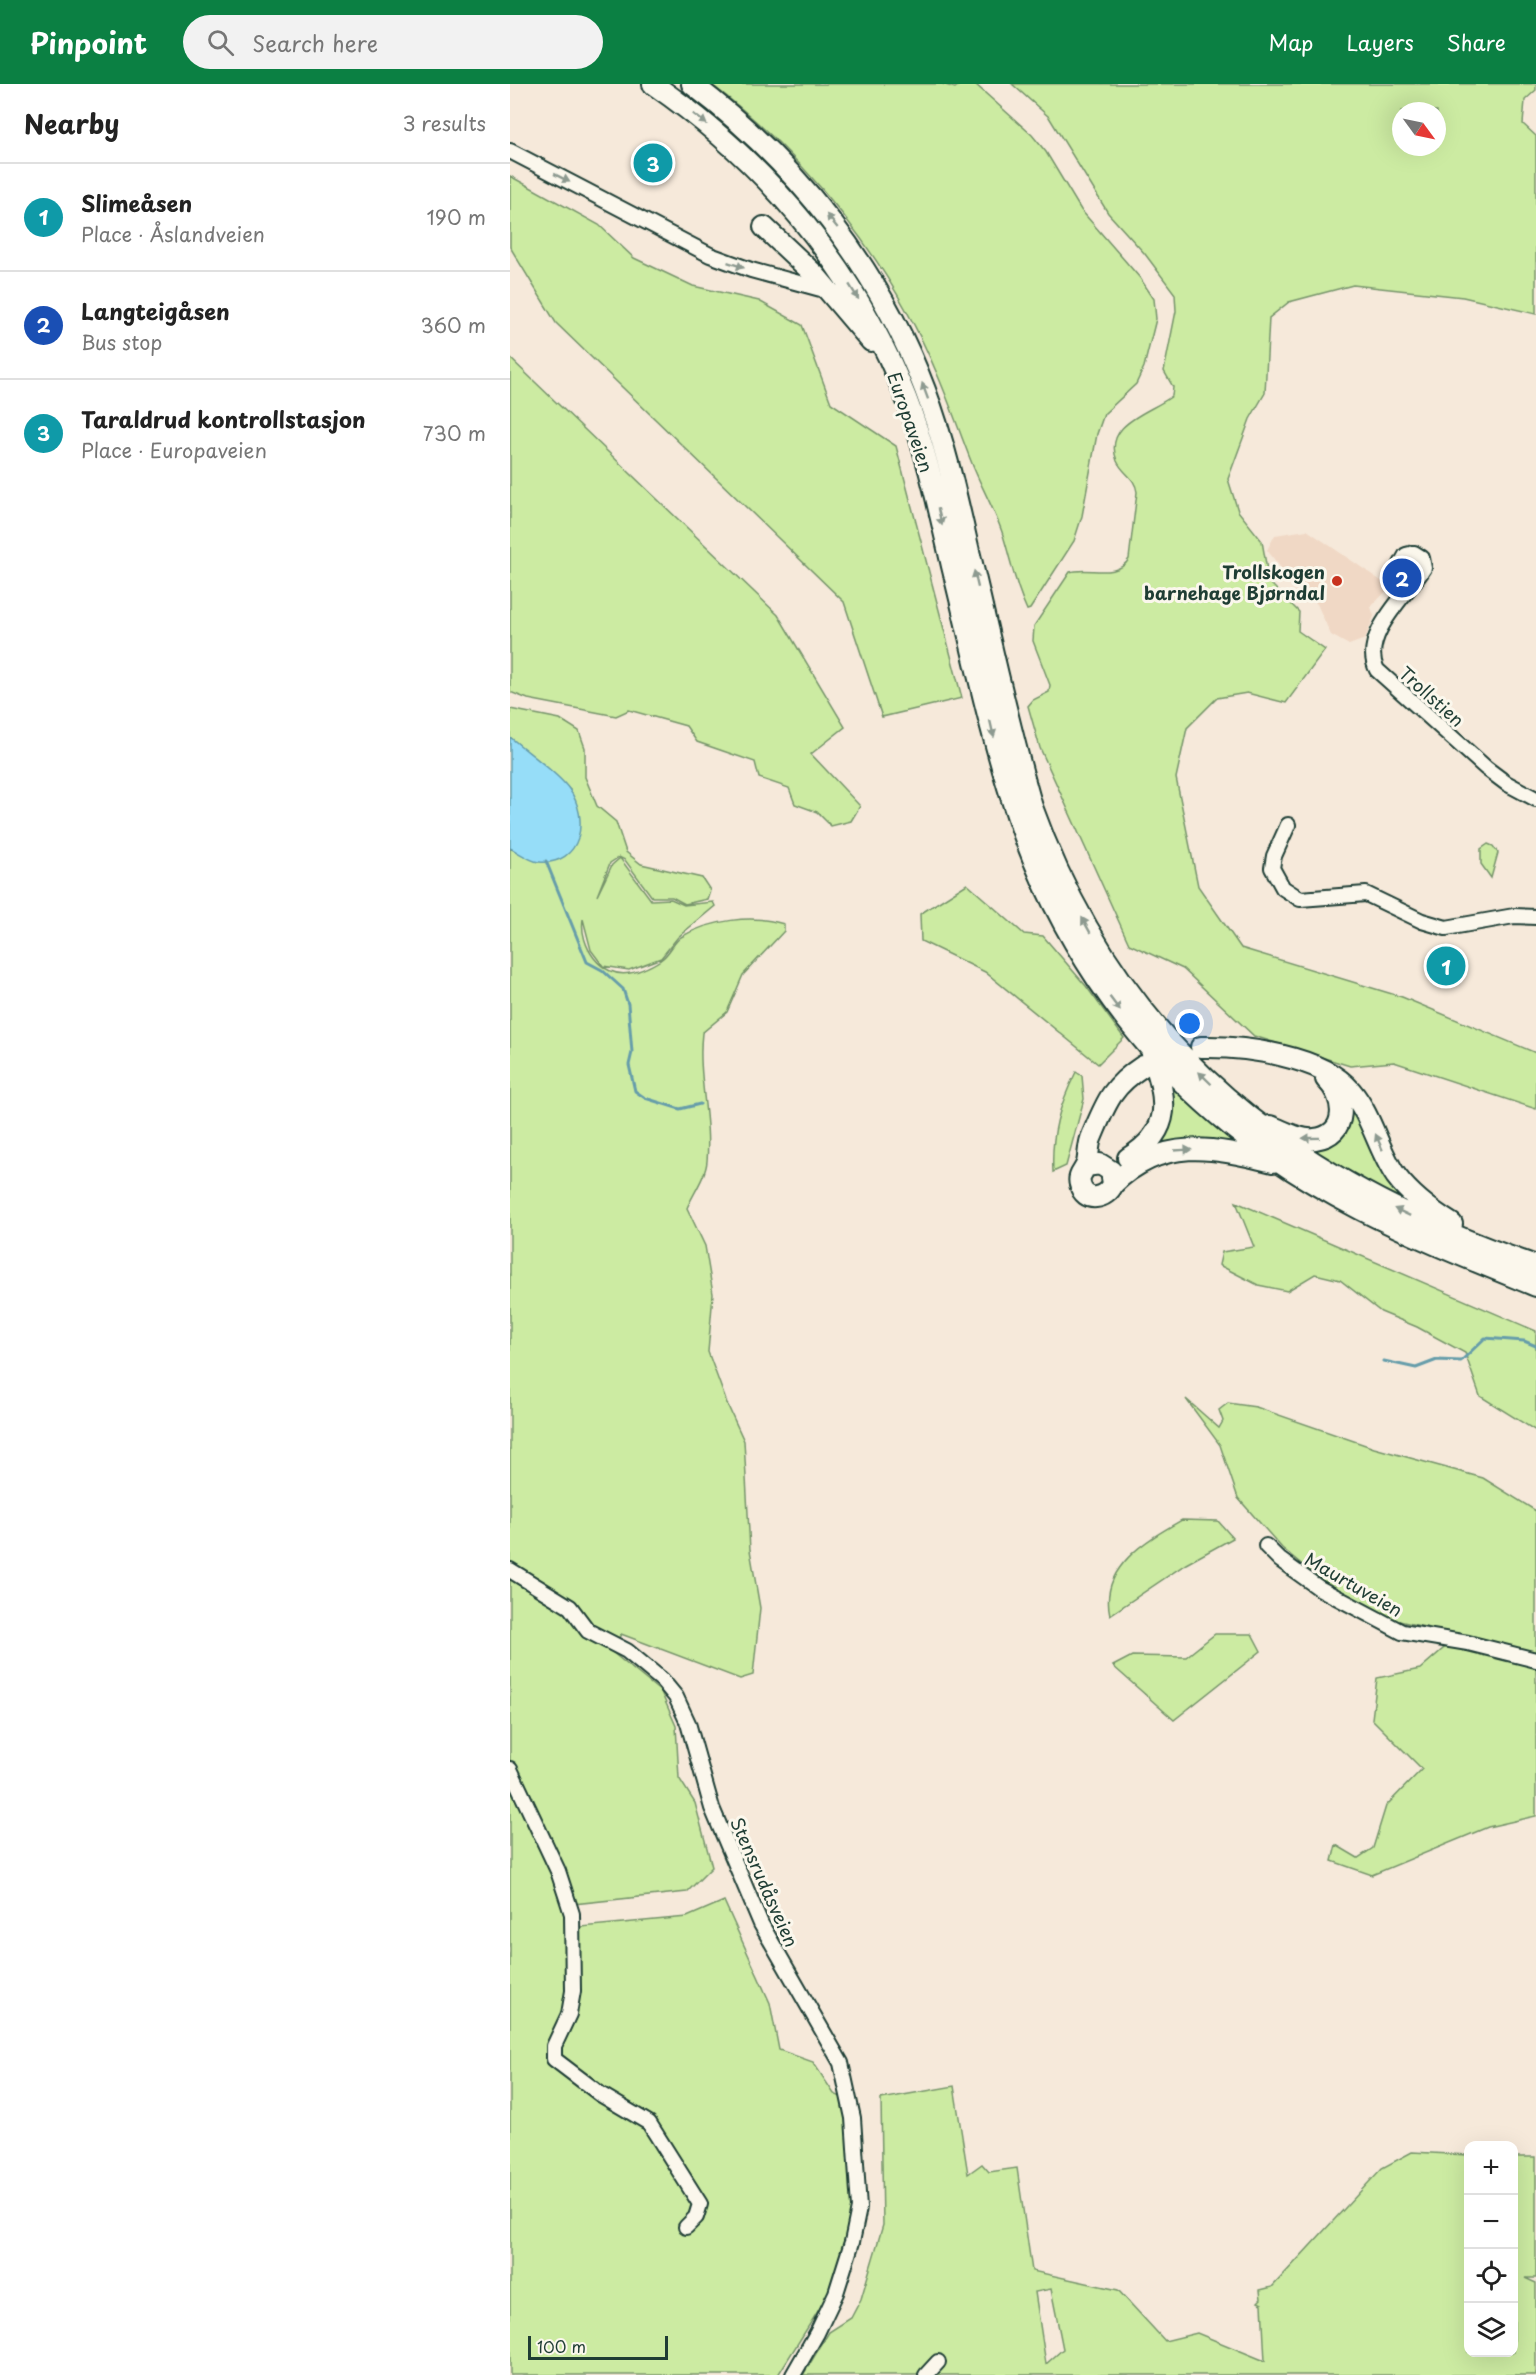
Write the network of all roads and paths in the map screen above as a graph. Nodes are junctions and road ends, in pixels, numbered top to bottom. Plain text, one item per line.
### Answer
1 (652, 84) edge
2 (692, 84) edge
3 (510, 151) edge
4 (764, 227) dead end
5 (830, 291) junction
6 (893, 368) junction
7 (1406, 591) dead end
8 (1536, 799) edge
9 (1288, 825) dead end
10 (1536, 917) edge
11 (1149, 1046) junction
12 (1201, 1047) dead end
13 (1143, 1066) dead end
14 (1314, 1067) junction
15 (1248, 1117) junction
16 (1281, 1164) junction
17 (1102, 1171) junction
18 (1495, 1251) junction
19 (1536, 1266) edge
20 (1536, 1286) edge
21 (1266, 1546) dead end
22 (510, 1570) edge
23 (1536, 1660) edge
24 (510, 1769) edge
25 (686, 2227) dead end
26 (938, 2362) dead end
27 (793, 2375) edge
28 (926, 2375) edge

1 -> 6 highway, Europaveien
15 -> 2 highway, Europaveien
3 -> 5 street
4 - 5 highway
5 - 6 highway
6 -> 11 highway, Europaveien
7 - 8 street, Trollstien
9 - 10 street
11 - 16 highway
11 - 17 highway
12 - 14 highway
13 - 17 highway
14 -> 15 highway
18 -> 14 highway
18 -> 15 highway, Europaveien
17 -> 16 highway
16 - 20 highway
18 - 19 highway
21 - 23 street, Maurtuveien
22 - 27 street, Stensrudåsveien
24 - 25 street
26 - 28 street

